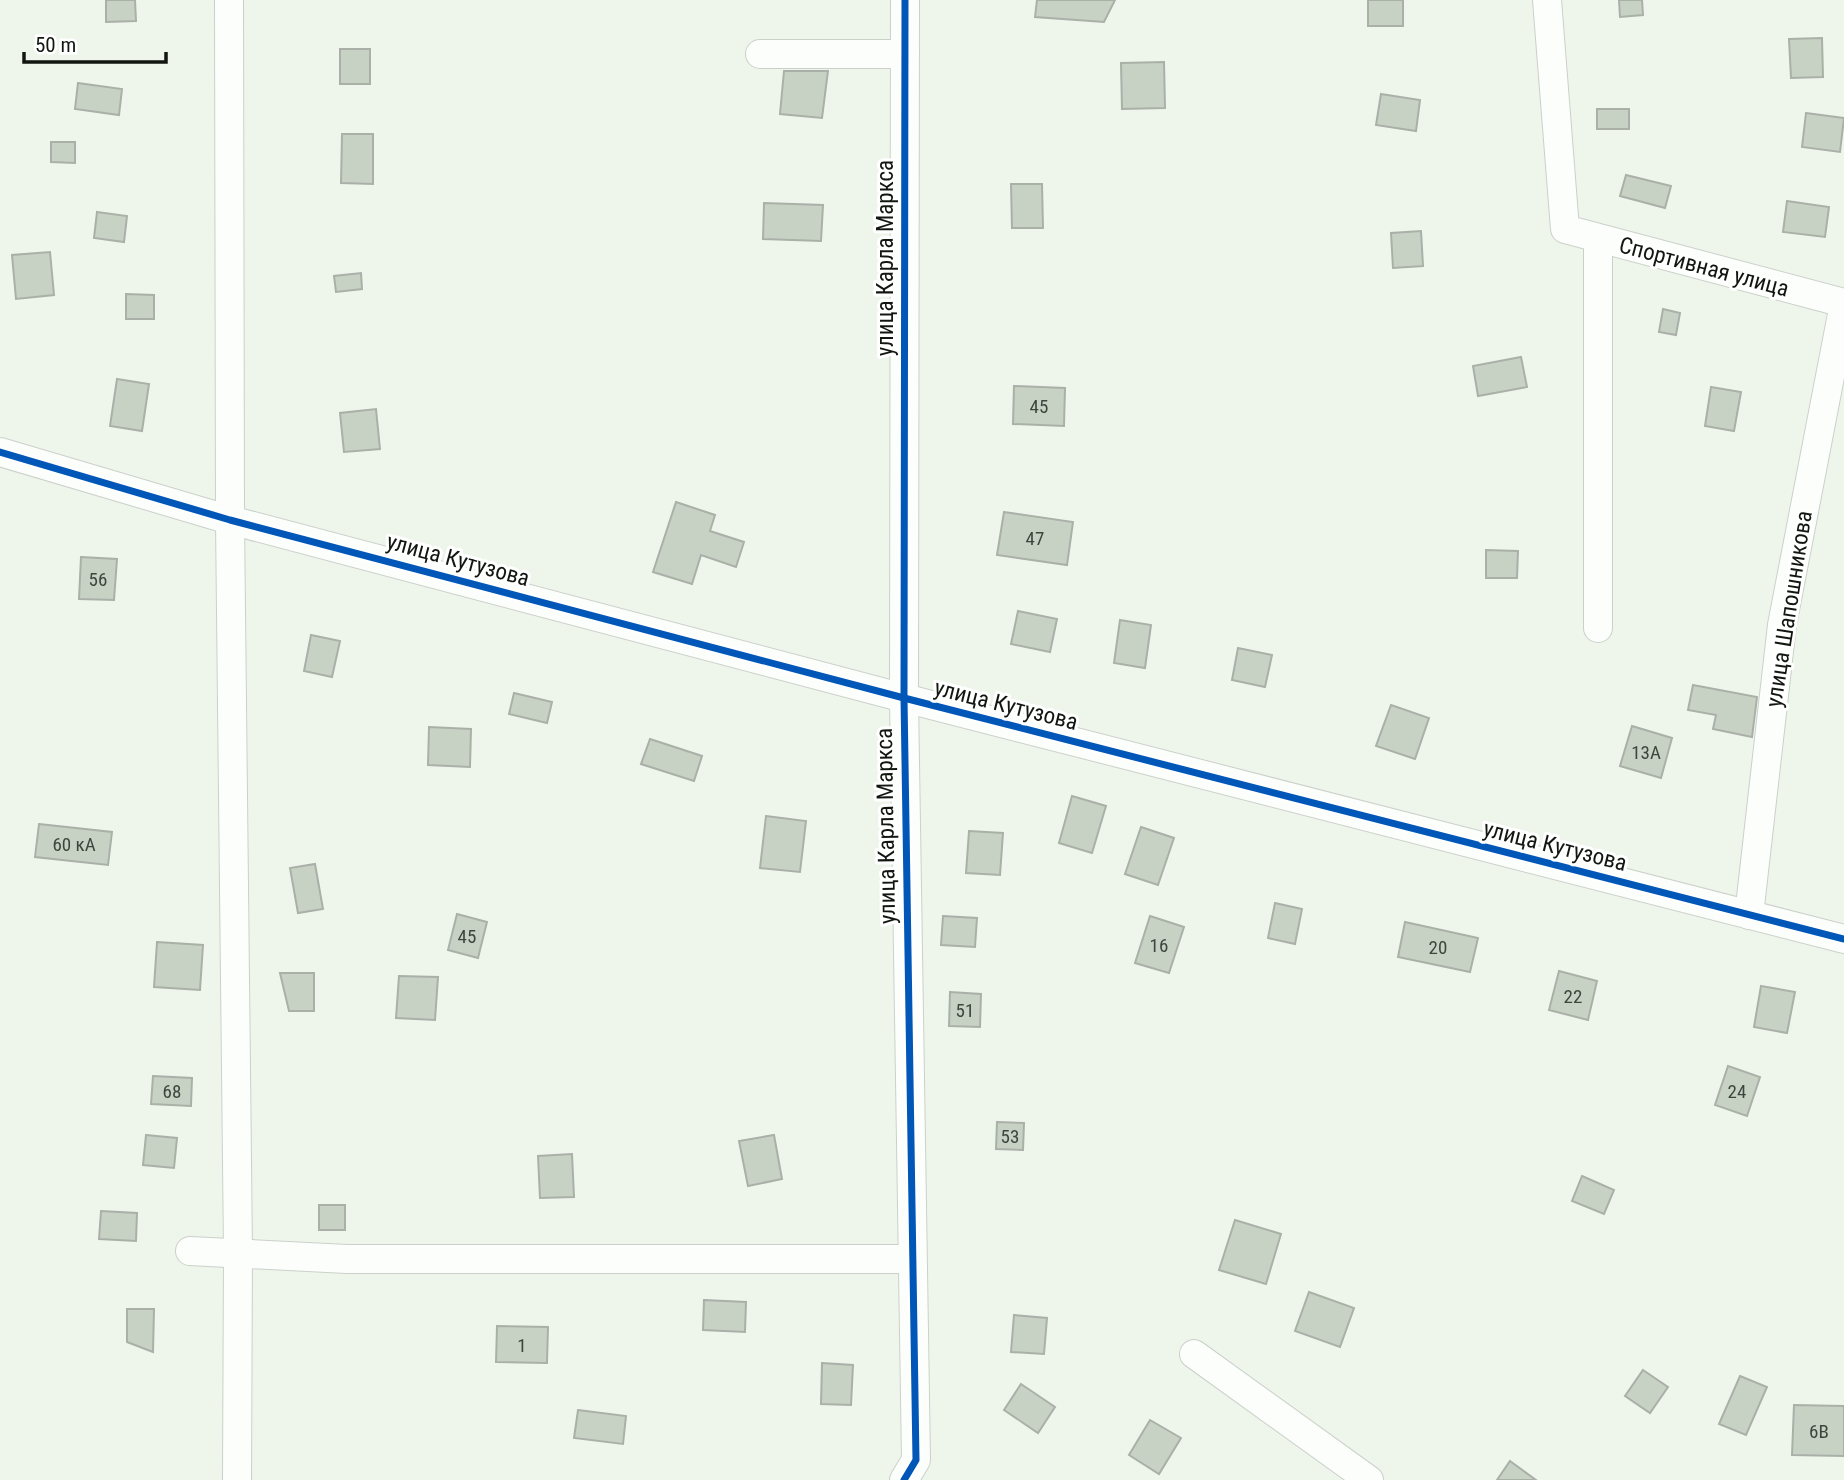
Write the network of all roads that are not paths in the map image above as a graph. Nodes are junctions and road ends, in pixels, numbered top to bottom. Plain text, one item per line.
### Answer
1 (229, 0) edge
2 (905, 0) edge
3 (1547, 0) edge
4 (760, 54) dead end
5 (905, 54) junction
6 (1598, 239) junction
7 (1844, 304) edge
8 (0, 452) edge
9 (230, 520) junction
10 (1598, 628) dead end
11 (904, 698) junction
12 (1749, 915) junction
13 (1844, 939) edge
14 (190, 1251) dead end
15 (238, 1253) junction
16 (912, 1259) junction
17 (1194, 1354) dead end
18 (237, 1480) edge
19 (904, 1480) edge
20 (1369, 1480) edge

1 - 9 street
2 - 5 street, улица Карла Маркса
3 - 6 street, Спортивная улица
4 - 5 street
5 - 11 street, улица Карла Маркса
6 - 7 street, Спортивная улица
6 - 10 street
7 - 12 street, улица Шапошникова
8 - 9 street, улица Кутузова
9 - 11 street, улица Кутузова
9 - 15 street
11 - 12 street, улица Кутузова
11 - 16 street, улица Карла Маркса
12 - 13 street, улица Кутузова
14 - 15 street
15 - 16 street
15 - 18 street
16 - 19 street, улица Карла Маркса
17 - 20 street

